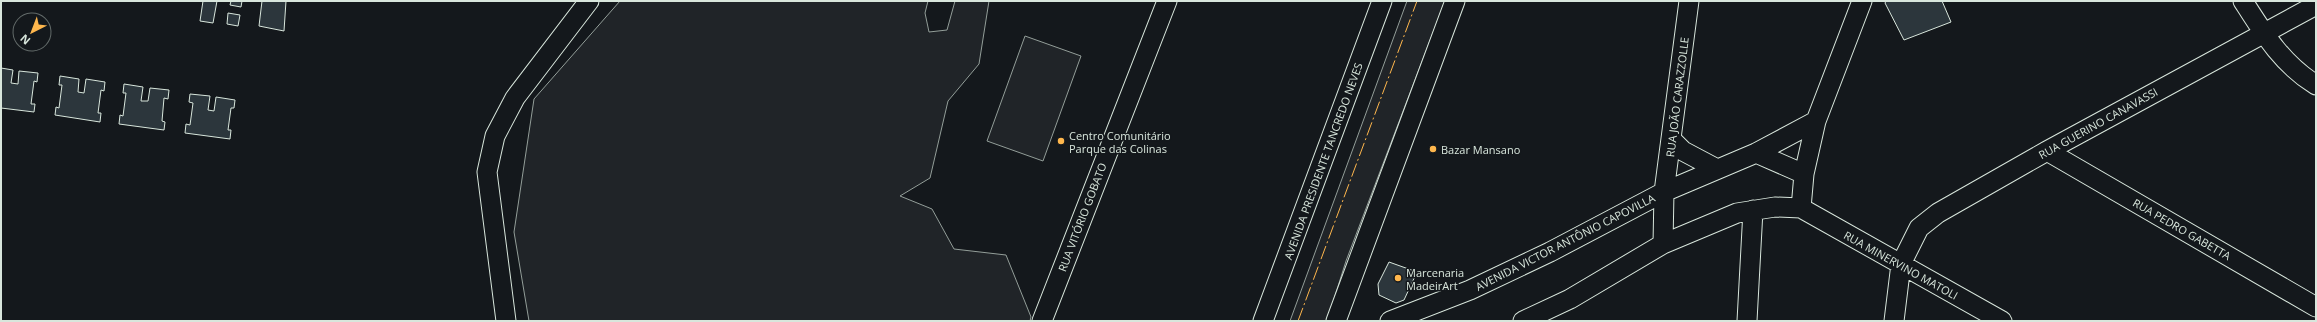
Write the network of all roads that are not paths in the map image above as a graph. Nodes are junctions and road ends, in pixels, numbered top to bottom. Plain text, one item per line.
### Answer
1 (589, 1) edge
2 (1167, 1) edge
3 (1382, 1) edge
4 (1455, 1) edge
5 (1689, 1) edge
6 (1862, 1) edge
7 (2243, 1) edge
8 (2316, 5) edge
9 (2263, 33) junction
10 (2316, 85) edge
11 (1816, 121) junction
12 (1672, 140) junction
13 (2048, 151) junction
14 (1756, 153) junction
15 (1717, 169) junction
16 (1804, 174) junction
17 (1664, 192) junction
18 (1801, 208) junction
19 (1753, 210) junction
20 (1663, 244) junction
21 (1901, 264) junction
22 (2316, 307) edge
23 (506, 321) edge
24 (1042, 321) edge
25 (1263, 321) edge
26 (1336, 321) edge
27 (1390, 321) edge
28 (1523, 321) edge
29 (1746, 321) edge
30 (1894, 321) edge
31 (2002, 321) edge

1 - 23 street
2 - 24 street, RUA VITÓRIO GOBATO
3 - 25 street, AVENIDA PRESIDENTE TANCREDO NEVES
4 - 26 street
5 - 12 street, RUA JOÃO CARAZZOLLE
6 - 11 street
7 - 9 street
8 - 9 street, RUA GUERINO CANAVASSI
9 - 10 street
9 - 13 street, RUA GUERINO CANAVASSI
11 - 14 street, AVENIDA VICTOR ANTÔNIO CAPOVILLA
11 - 16 street
12 - 15 street
12 - 17 street, RUA JOÃO CARAZZOLLE
13 - 21 street, RUA GUERINO CANAVASSI
13 - 22 street, RUA PEDRO GABETTA
14 - 15 street, AVENIDA VICTOR ANTÔNIO CAPOVILLA
14 - 16 street
15 - 17 street, AVENIDA VICTOR ANTÔNIO CAPOVILLA
16 - 18 street
17 - 20 street, RUA JOÃO CARAZZOLLE
17 - 27 street, AVENIDA VICTOR ANTÔNIO CAPOVILLA
18 - 19 street
18 - 21 street, RUA MINERVINO MATOLI
19 - 20 street
19 - 29 street
20 - 28 street
21 - 30 street, RUA GUERINO CANAVASSI
21 - 31 street, RUA MINERVINO MATOLI

